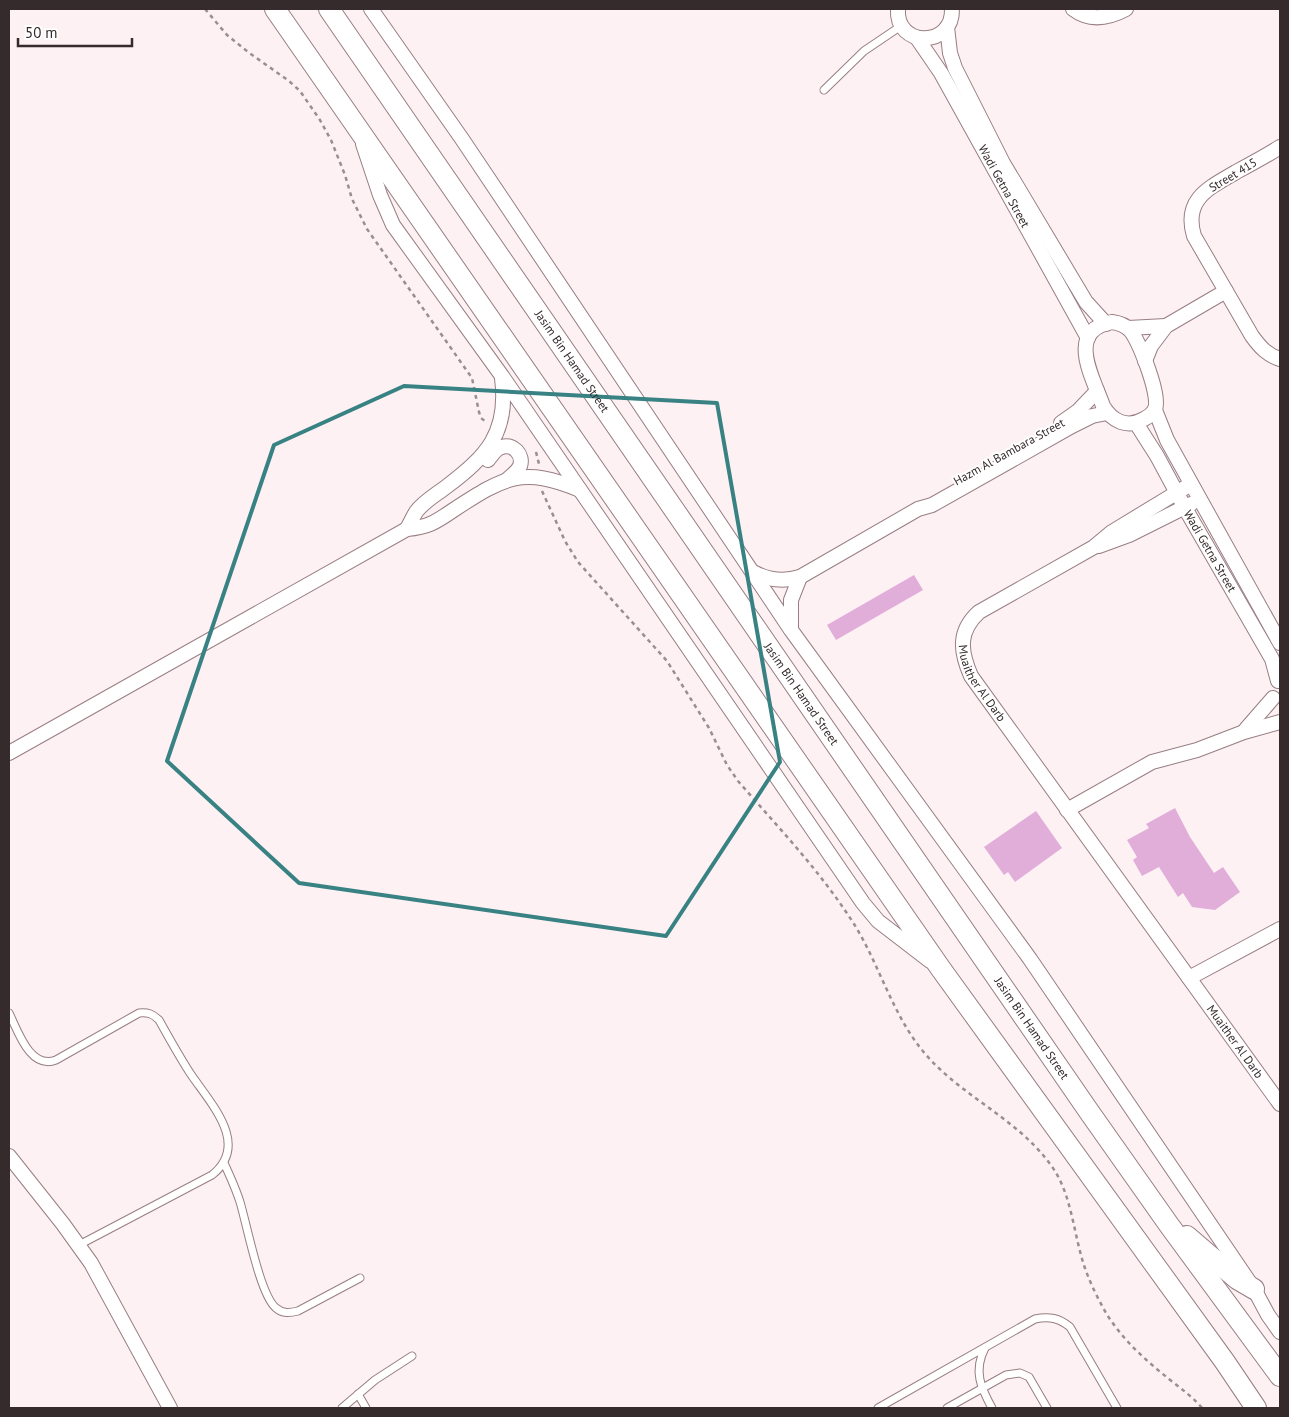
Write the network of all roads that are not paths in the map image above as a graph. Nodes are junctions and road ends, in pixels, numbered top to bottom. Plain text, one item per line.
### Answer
1 (275, 9) edge
2 (329, 9) edge
3 (346, 9) edge
4 (371, 9) edge
5 (898, 9) edge
6 (952, 9) edge
7 (1073, 9) edge
8 (1126, 9) edge
9 (901, 26) junction
10 (947, 27) junction
11 (917, 38) junction
12 (367, 63) junction
13 (824, 90) dead end
14 (358, 129) junction
15 (1280, 147) edge
16 (1226, 291) junction
17 (1106, 324) junction
18 (1166, 326) junction
19 (1128, 328) junction
20 (1088, 338) junction
21 (1280, 359) edge
22 (1145, 361) junction
23 (502, 376) junction
24 (1098, 391) junction
25 (1155, 410) junction
26 (1107, 413) junction
27 (1136, 423) junction
28 (1051, 433) junction
29 (470, 468) junction
30 (507, 480) junction
31 (1191, 484) junction
32 (580, 490) junction
33 (1176, 493) junction
34 (1199, 500) junction
35 (1185, 508) junction
36 (407, 528) junction
37 (1094, 547) junction
38 (755, 573) junction
39 (800, 577) junction
40 (791, 630) junction
41 (1280, 643) edge
42 (1279, 680) edge
43 (1273, 698) junction
44 (1280, 716) edge
45 (1280, 722) edge
46 (1244, 732) junction
47 (10, 750) edge
48 (1066, 810) junction
49 (1280, 930) edge
50 (941, 969) junction
51 (1189, 978) junction
52 (9, 1013) edge
53 (1280, 1104) edge
54 (9, 1156) edge
55 (224, 1163) junction
56 (1169, 1225) junction
57 (79, 1245) junction
58 (360, 1278) dead end
59 (1254, 1289) junction
60 (1280, 1332) edge
61 (986, 1346) junction
62 (412, 1356) dead end
63 (1280, 1376) edge
64 (982, 1390) junction
65 (358, 1394) junction
66 (170, 1408) edge
67 (342, 1408) edge
68 (366, 1408) edge
69 (878, 1408) edge
70 (947, 1408) edge
71 (992, 1408) edge
72 (1046, 1408) edge
73 (1117, 1408) edge
74 (1256, 1408) edge

1 - 14 main road
2 - 12 main road, Jasim Bin Hamad Street
3 - 12 main road
4 - 38 street
5 - 9 street
6 - 10 street
7 - 8 street
9 - 11 street, Wadi Getna Street
9 - 13 lane
10 - 11 street
10 - 17 street, Wadi Getna Street
11 - 20 street, Wadi Getna Street
12 - 56 main road, Jasim Bin Hamad Street
14 - 23 street
14 - 50 main road
15 - 16 street, Street 415
16 - 18 street
16 - 21 street, Street 415
17 - 19 street
17 - 20 street
18 - 19 street
18 - 22 street
19 - 22 street, Wadi Getna Street
20 - 24 street
22 - 25 street, Wadi Getna Street
23 - 29 street
23 - 32 street
24 - 26 street
24 - 28 street, Hazm Al Bambara Street
25 - 27 street
25 - 31 street, Wadi Getna Street
26 - 27 street
26 - 28 street, Hazm Al Bambara Street
27 - 33 street, Wadi Getna Street
28 - 39 street, Hazm Al Bambara Street
29 - 30 street
29 - 36 street
30 - 32 street
30 - 36 street
31 - 33 street, Muaither Al Darb
31 - 34 street, Wadi Getna Street
32 - 50 street
33 - 35 street, Wadi Getna Street
33 - 37 street, Muaither Al Darb
34 - 35 street, Muaither Al Darb
34 - 41 street, Wadi Getna Street
35 - 37 street, Muaither Al Darb
35 - 42 street, Wadi Getna Street
36 - 47 street
37 - 48 street, Muaither Al Darb
38 - 39 street, Hazm Al Bambara Street
38 - 40 street
39 - 40 street
40 - 59 street
42 - 43 street
43 - 44 street
43 - 46 street
45 - 46 street
46 - 48 street
48 - 51 street, Muaither Al Darb
49 - 51 street
50 - 74 main road
51 - 53 street, Muaither Al Darb
52 - 55 lane
54 - 57 street
55 - 57 lane
55 - 58 lane
56 - 59 main road
56 - 63 main road, Jasim Bin Hamad Street
57 - 66 street
59 - 60 street
61 - 64 lane
61 - 69 lane
61 - 73 lane
62 - 65 lane
64 - 70 lane
64 - 71 lane
64 - 72 lane
65 - 67 lane
65 - 68 lane

